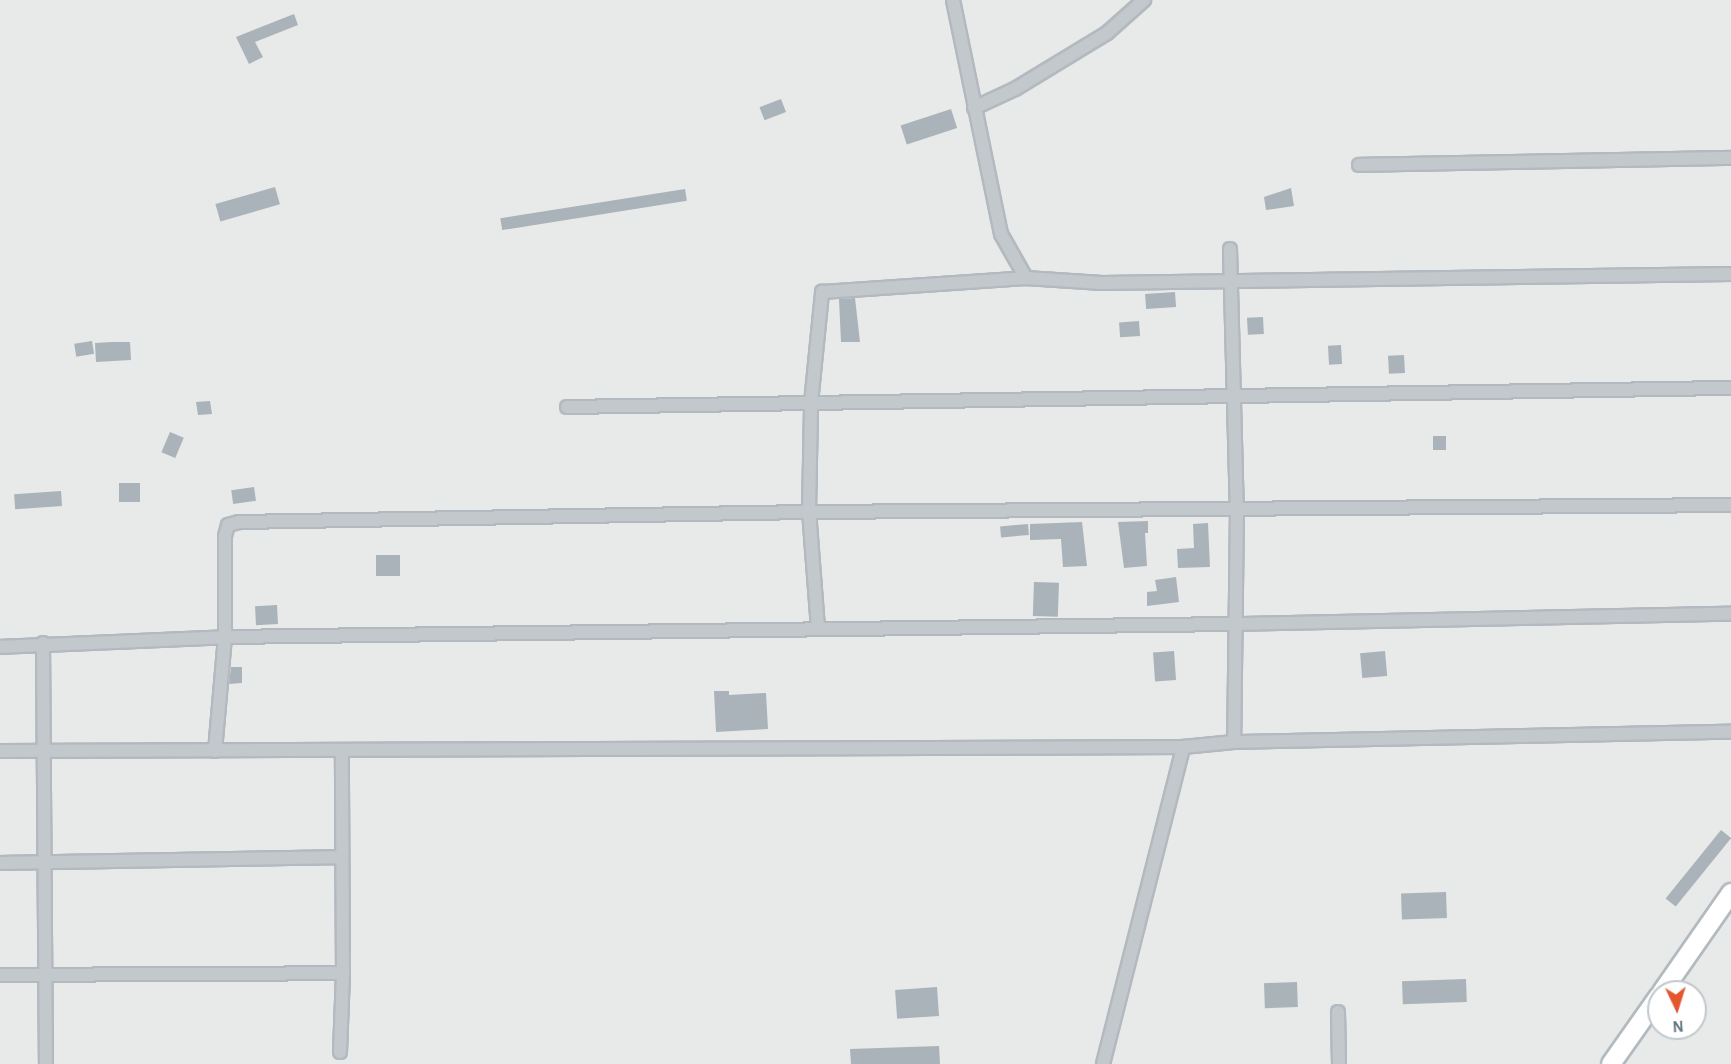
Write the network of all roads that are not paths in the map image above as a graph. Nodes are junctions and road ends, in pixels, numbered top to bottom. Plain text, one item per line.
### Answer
1 (952, 0) edge
2 (1144, 0) edge
3 (974, 108) junction
4 (1731, 158) edge
5 (1359, 165) dead end
6 (1230, 249) dead end
7 (1731, 274) edge
8 (1026, 278) junction
9 (1232, 282) junction
10 (1731, 388) edge
11 (1236, 396) junction
12 (811, 403) junction
13 (567, 407) dead end
14 (1731, 505) edge
15 (1237, 508) junction
16 (809, 512) junction
17 (1731, 614) edge
18 (1237, 624) junction
19 (818, 628) junction
20 (225, 637) junction
21 (43, 643) junction
22 (0, 647) edge
23 (1731, 732) edge
24 (1234, 742) junction
25 (1183, 747) junction
26 (342, 750) junction
27 (0, 751) edge
28 (44, 751) junction
29 (215, 751) junction
30 (342, 857) junction
31 (0, 863) edge
32 (45, 864) junction
33 (1731, 893) edge
34 (343, 974) junction
35 (0, 975) edge
36 (46, 975) junction
37 (1670, 980) edge
38 (1338, 1012) dead end
39 (1647, 1013) edge
40 (340, 1052) dead end
41 (46, 1064) edge
42 (1103, 1064) edge
43 (1339, 1064) edge
44 (1611, 1064) edge

1 - 3 street
2 - 3 street
3 - 8 street
4 - 5 street
6 - 9 street
7 - 9 street
8 - 9 street
8 - 12 street
9 - 11 street
10 - 11 street
11 - 12 street
11 - 15 street
12 - 13 street
12 - 16 street
14 - 15 street
15 - 16 street
15 - 18 street
16 - 19 street
16 - 20 street
17 - 18 street
18 - 19 street
18 - 24 street
19 - 20 street
20 - 21 street
20 - 29 street
21 - 22 street
21 - 28 street
23 - 24 street
24 - 25 street
25 - 26 street
25 - 42 street
26 - 29 street
26 - 30 street
27 - 28 street
28 - 29 street
28 - 32 street
30 - 32 street
30 - 34 street
31 - 32 street
32 - 36 street
33 - 37 street
34 - 36 street
34 - 40 street
35 - 36 street
36 - 41 street
38 - 43 street
39 - 44 street

